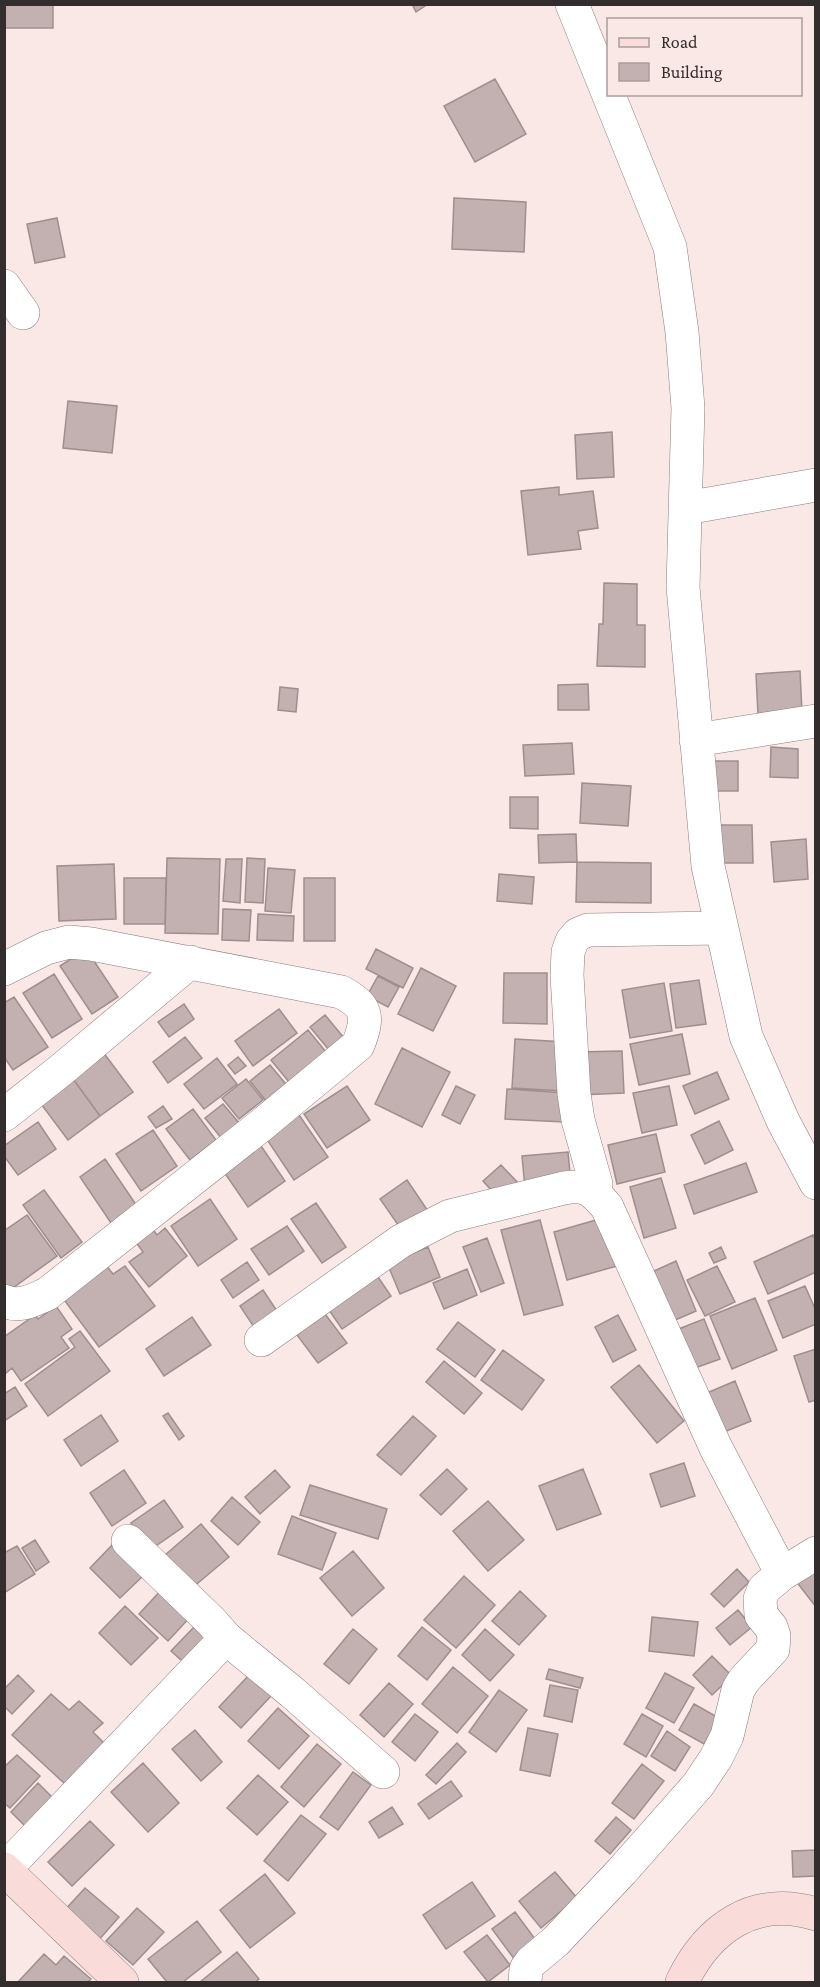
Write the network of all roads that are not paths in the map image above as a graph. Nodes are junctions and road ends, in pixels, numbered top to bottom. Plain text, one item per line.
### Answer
1 (572, 4) edge
2 (607, 91) edge
3 (609, 96) edge
4 (4, 286) edge
5 (23, 313) dead end
6 (816, 485) edge
7 (686, 508) junction
8 (816, 721) edge
9 (696, 740) junction
10 (722, 928) junction
11 (190, 962) junction
12 (4, 969) edge
13 (4, 1115) edge
14 (816, 1183) edge
15 (595, 1194) junction
16 (4, 1301) edge
17 (261, 1340) dead end
18 (128, 1541) dead end
19 (816, 1553) edge
20 (782, 1574) junction
21 (226, 1638) junction
22 (383, 1773) dead end
23 (5, 1869) edge
24 (816, 1914) edge
25 (122, 1983) edge
26 (525, 1983) edge
27 (682, 1983) edge

1 - 2 street
3 - 7 street
4 - 5 street
6 - 7 street
7 - 9 street
8 - 9 street
9 - 10 street
10 - 14 street
10 - 15 street
11 - 12 street
11 - 13 street
11 - 16 street
15 - 17 street
15 - 20 street
18 - 21 street
19 - 20 street
20 - 26 street
21 - 22 street
21 - 23 street
23 - 25 street
24 - 27 street

